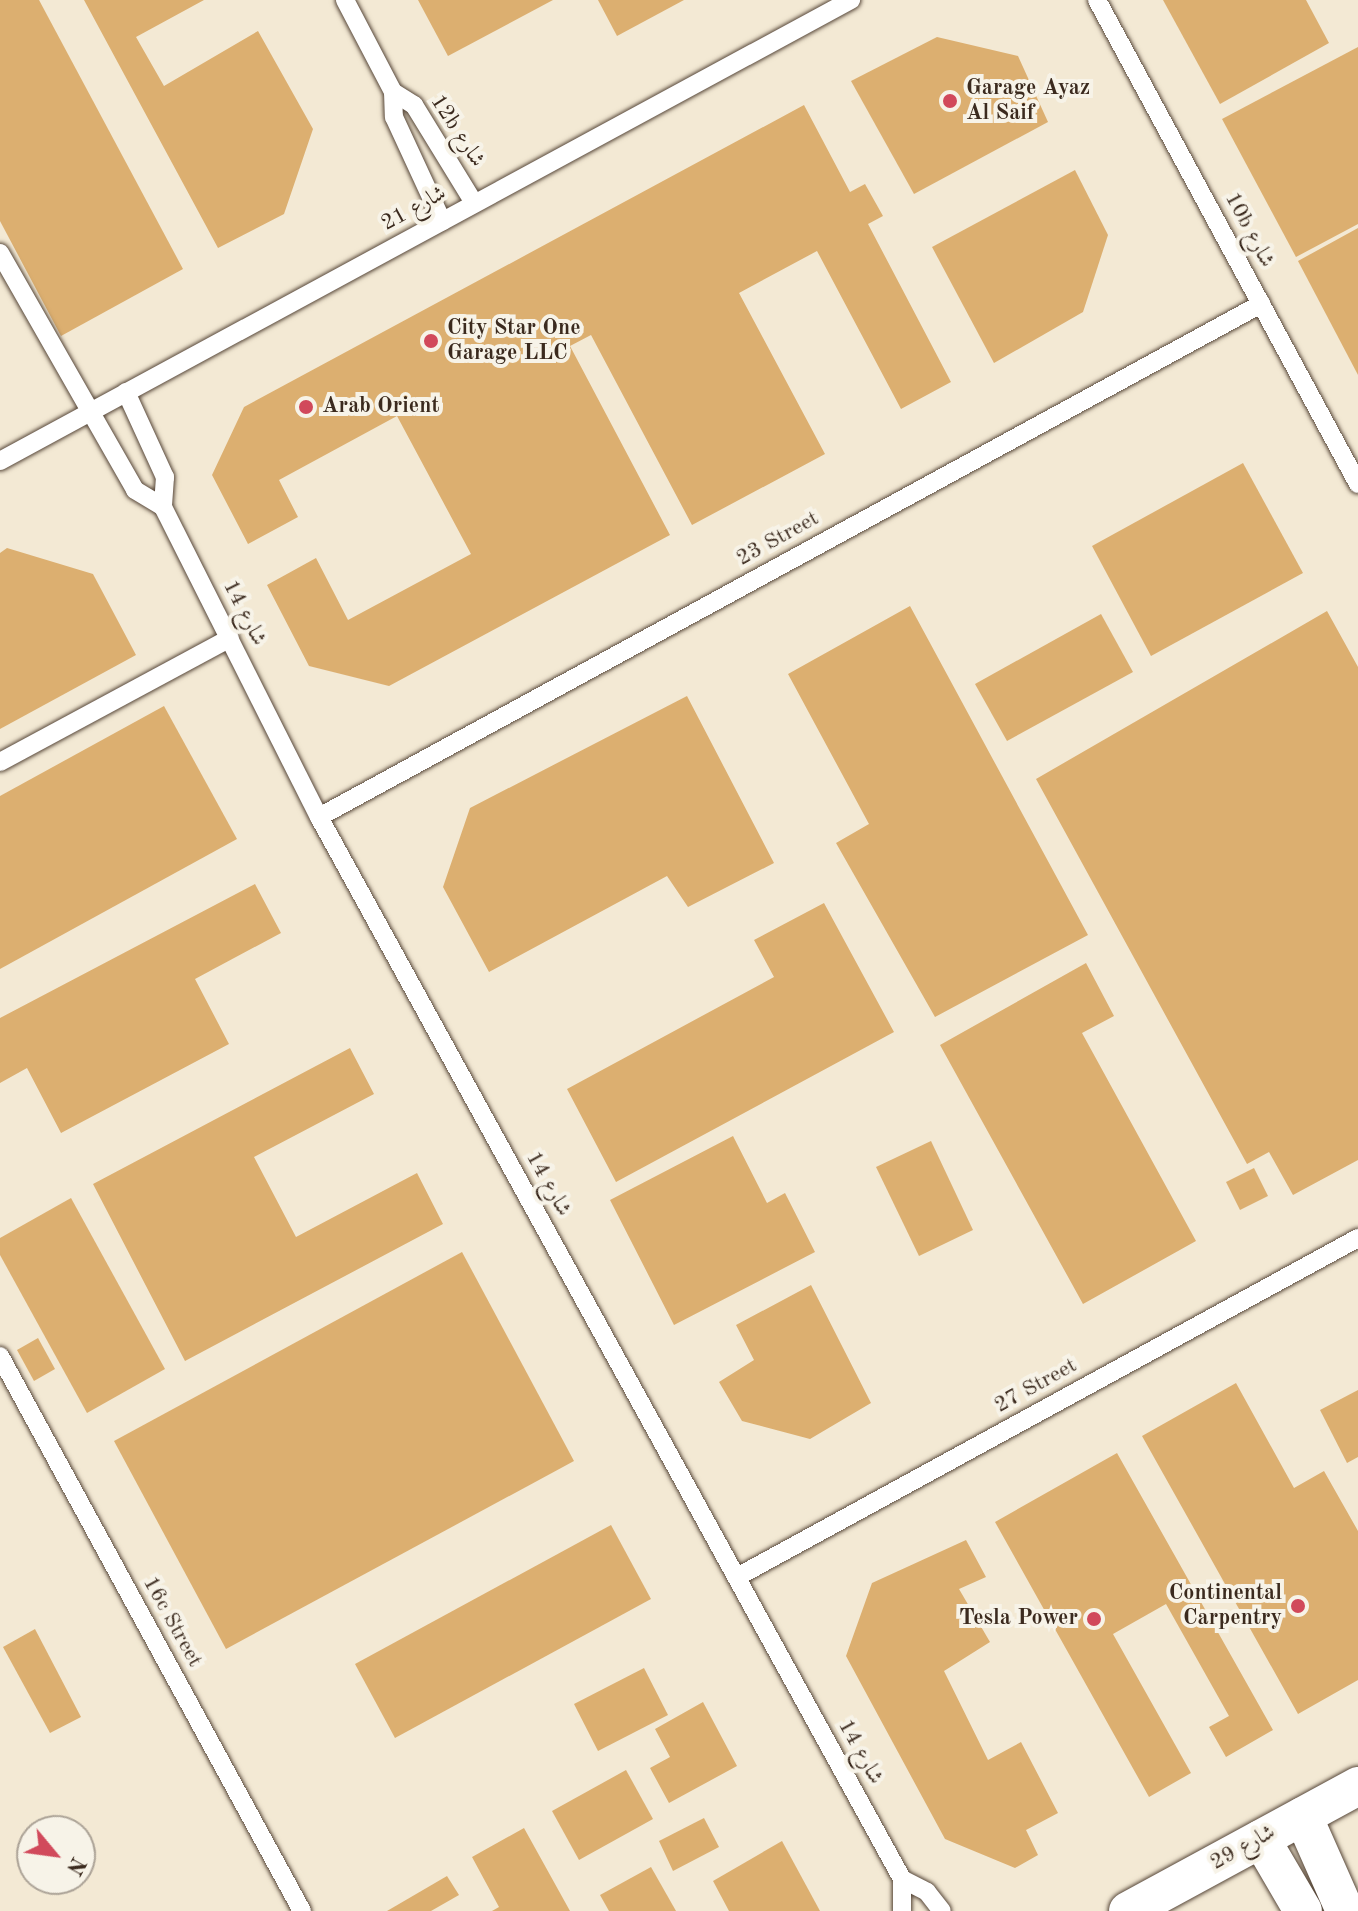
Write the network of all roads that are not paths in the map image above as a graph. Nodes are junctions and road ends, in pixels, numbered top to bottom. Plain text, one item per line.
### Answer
1 (345, 0) edge
2 (851, 0) edge
3 (1097, 0) edge
4 (393, 92) junction
5 (474, 203) junction
6 (442, 221) junction
7 (0, 253) edge
8 (1261, 304) junction
9 (126, 392) junction
10 (91, 412) junction
11 (0, 461) edge
12 (1358, 484) edge
13 (163, 507) junction
14 (230, 638) junction
15 (0, 762) edge
16 (319, 817) junction
17 (1358, 1238) edge
18 (0, 1356) edge
19 (737, 1577) junction
20 (1358, 1786) edge
21 (1303, 1816) junction
22 (1261, 1839) junction
23 (902, 1879) junction
24 (302, 1911) edge
25 (902, 1911) edge
26 (942, 1911) edge
27 (1128, 1911) edge
28 (1303, 1911) edge
29 (1345, 1911) edge

1 - 4 lane, 12b شارع
2 - 5 lane, شارع 21
3 - 8 lane, 10b شارع
4 - 5 lane, 12b شارع
4 - 6 lane, 12b شارع
5 - 6 lane, شارع 21
6 - 9 lane, شارع 21
7 - 10 lane, شارع 14
8 - 12 lane, 10b شارع
8 - 16 lane, 23 Street
9 - 10 lane, شارع 21
9 - 13 lane, شارع 14
10 - 11 lane, شارع 21
10 - 13 lane, شارع 14
13 - 14 lane, شارع 14
14 - 15 lane
14 - 16 lane, شارع 14
16 - 19 lane, شارع 14
17 - 19 lane, 27 Street
18 - 24 lane, 16c Street
19 - 23 lane, شارع 14
20 - 21 street, شارع 29
21 - 22 street, شارع 29
21 - 29 street
22 - 27 street, شارع 29
22 - 28 street
23 - 25 lane, شارع 14
23 - 26 lane, شارع 14

